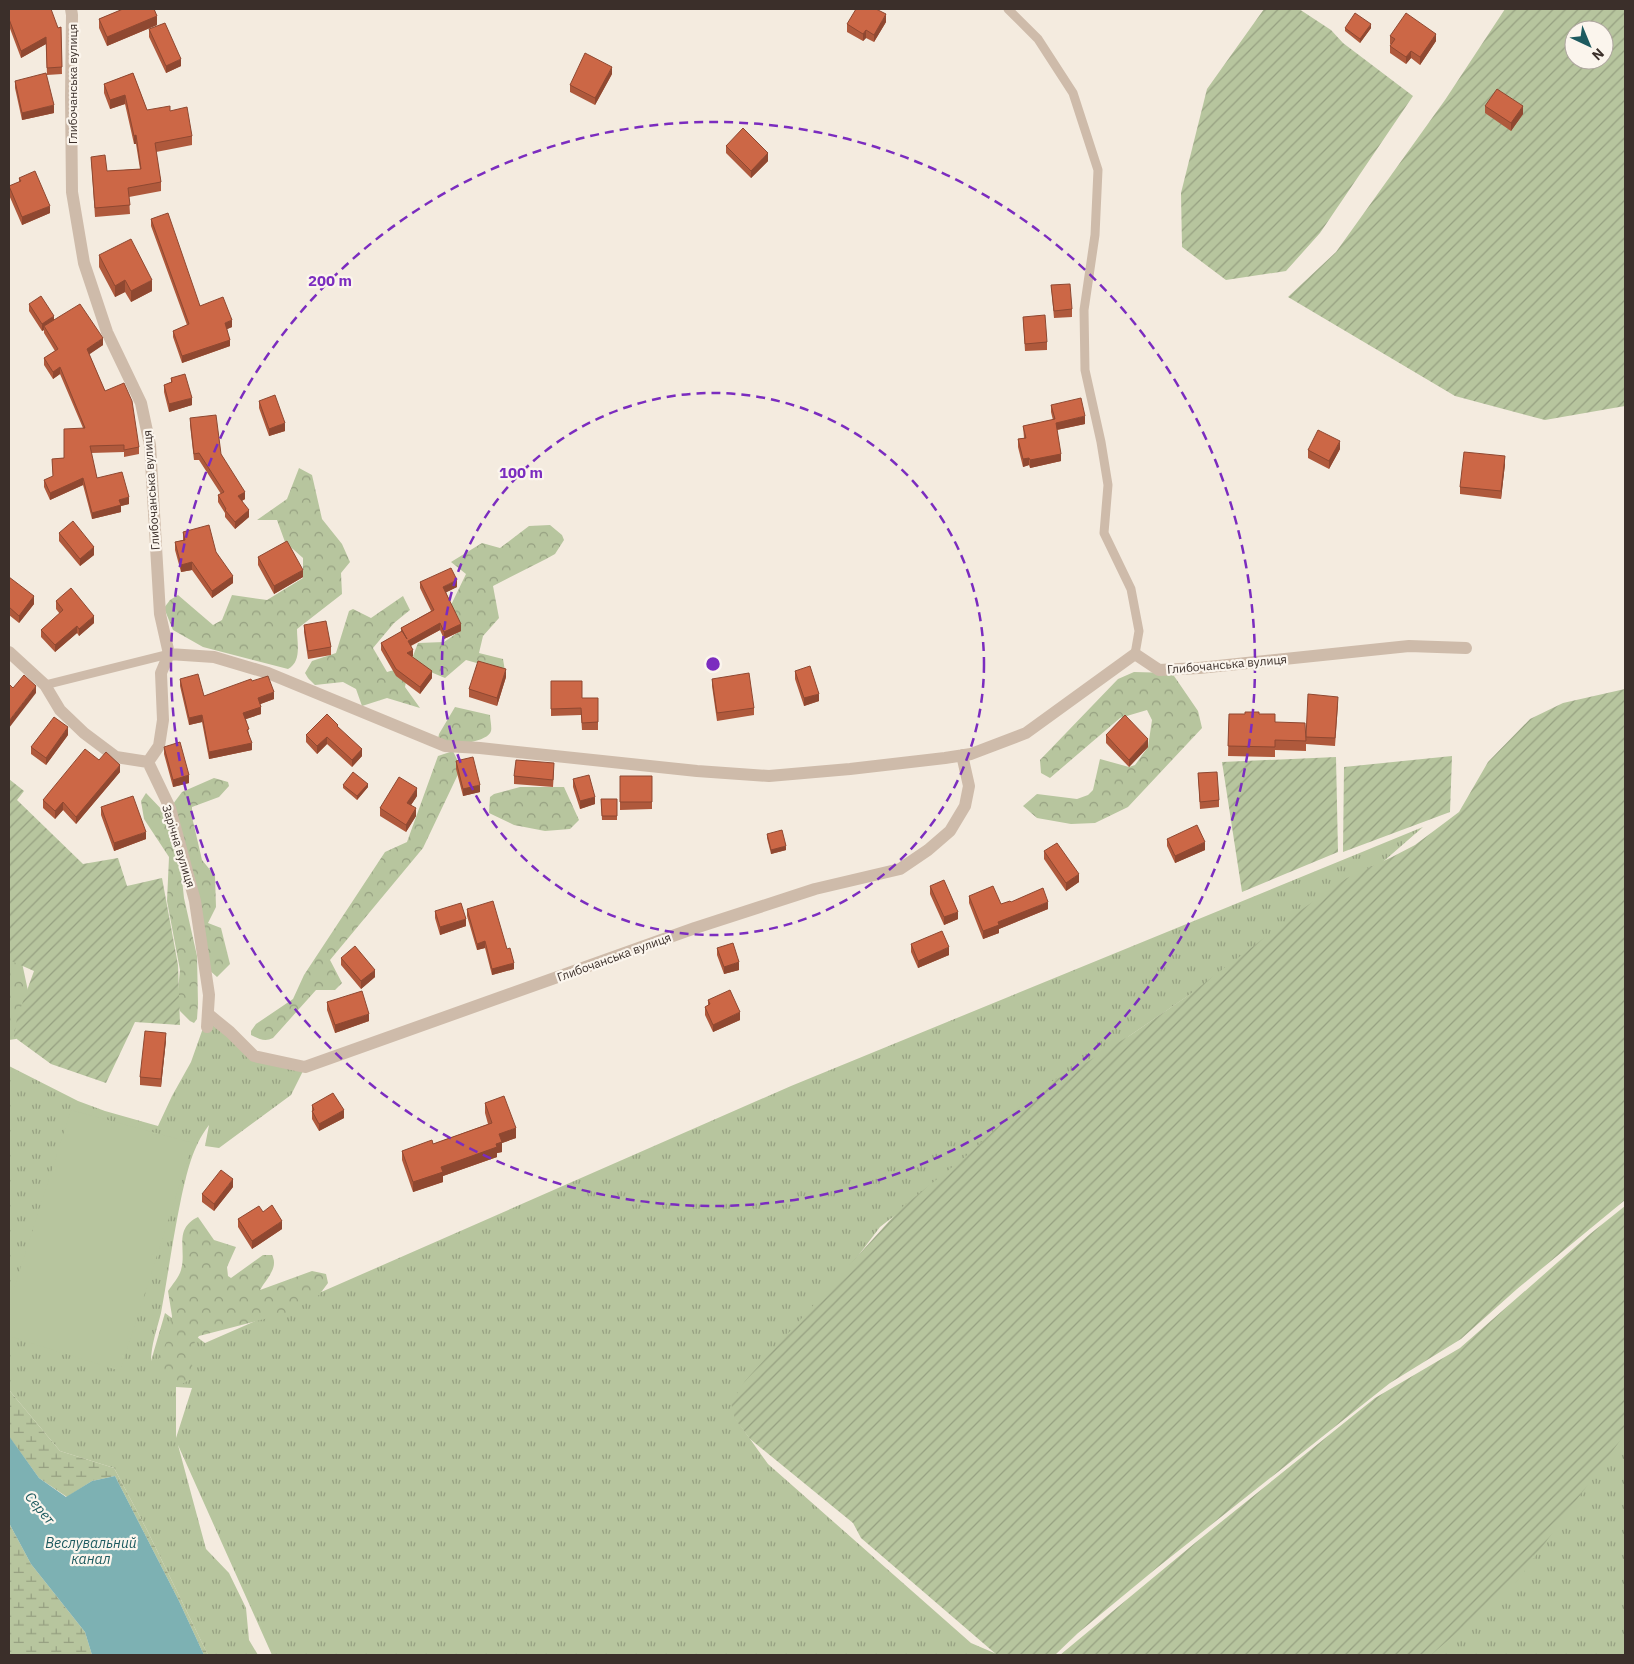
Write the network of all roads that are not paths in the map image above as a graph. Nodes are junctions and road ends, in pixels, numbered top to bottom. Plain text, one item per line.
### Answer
1 (71, 9) edge
2 (1008, 9) edge
3 (1466, 648) dead end
4 (9, 652) edge
5 (169, 654) junction
6 (1135, 654) junction
7 (45, 685) junction
8 (962, 756) junction
9 (148, 762) junction
10 (207, 1020) joint

1 - 5 street, Глибочанська вулиця
2 - 6 lane
3 - 6 street, Глибочанська вулиця
4 - 7 street
5 - 7 lane
5 - 8 street
5 - 9 street
6 - 8 street
7 - 9 street
8 - 10 street, Глибочанська вулиця
9 - 10 street, Зарічна вулиця

